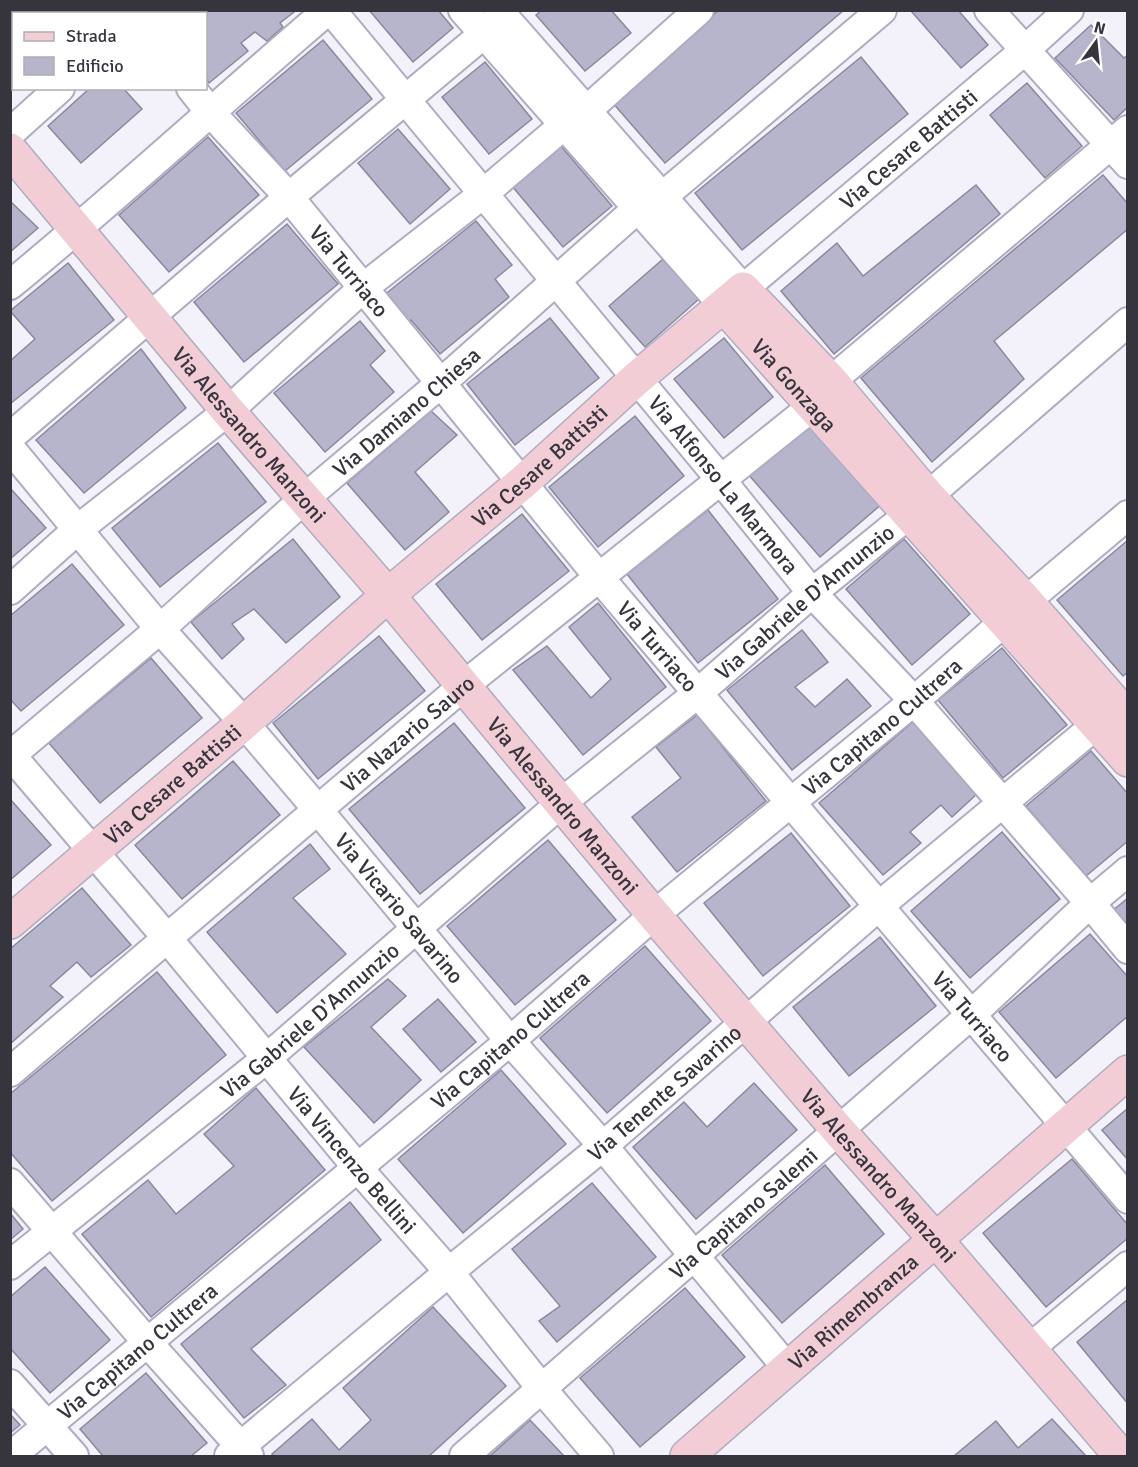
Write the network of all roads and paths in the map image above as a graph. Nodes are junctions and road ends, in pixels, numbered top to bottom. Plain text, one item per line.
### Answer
1 (329, 10) edge
2 (463, 10) edge
3 (699, 10) edge
4 (882, 10) edge
5 (988, 10) edge
6 (1069, 10) edge
7 (495, 20) edge
8 (1024, 51) junction
9 (58, 90) edge
10 (193, 90) edge
11 (405, 100) junction
12 (210, 112) junction
13 (575, 118) junction
14 (10, 133) edge
15 (1122, 147) edge
16 (10, 150) edge
17 (483, 194) junction
18 (289, 197) junction
19 (650, 203) junction
20 (77, 230) junction
21 (556, 282) junction
22 (10, 285) edge
23 (363, 288) junction
24 (733, 297) junction
25 (150, 316) junction
26 (1128, 322) edge
27 (636, 379) junction
28 (441, 383) junction
29 (822, 394) junction
30 (228, 411) junction
31 (10, 437) edge
32 (10, 448) edge
33 (722, 480) junction
34 (523, 482) junction
35 (305, 498) junction
36 (918, 505) junction
37 (1128, 515) edge
38 (77, 530) junction
39 (598, 576) junction
40 (10, 590) edge
41 (812, 593) junction
42 (388, 595) junction
43 (1016, 611) junction
44 (160, 629) junction
45 (462, 687) junction
46 (698, 693) junction
47 (914, 701) junction
48 (1118, 714) edge
49 (244, 723) junction
50 (11, 755) edge
51 (1128, 760) edge
52 (1003, 802) junction
53 (561, 803) junction
54 (792, 803) junction
55 (318, 810) junction
56 (93, 852) junction
57 (1128, 871) edge
58 (1090, 903) junction
59 (879, 906) junction
60 (654, 915) junction
61 (10, 922) edge
62 (416, 927) junction
63 (167, 938) junction
64 (1128, 949) edge
65 (971, 1015) junction
66 (745, 1022) junction
67 (510, 1041) junction
68 (267, 1058) junction
69 (10, 1072) edge
70 (1128, 1072) edge
71 (1067, 1127) junction
72 (838, 1131) junction
73 (603, 1146) junction
74 (357, 1167) junction
75 (10, 1183) edge
76 (1128, 1199) edge
77 (51, 1231) junction
78 (936, 1240) junction
79 (695, 1256) junction
80 (10, 1266) edge
81 (1128, 1266) edge
82 (449, 1272) junction
83 (148, 1343) junction
84 (1029, 1349) junction
85 (788, 1369) junction
86 (10, 1384) edge
87 (542, 1389) junction
88 (47, 1426) junction
89 (1128, 1451) edge
90 (240, 1453) edge
91 (11, 1456) edge
92 (74, 1456) edge
93 (464, 1456) edge
94 (599, 1456) edge
95 (687, 1456) edge
96 (1121, 1456) edge

1 - 11 street, Via Alfonso La Marmora
1 - 12 street
2 - 7 street, Via Gonzaga
3 - 13 street
4 - 19 street, Via Damiano Chiesa
5 - 8 street
6 - 8 street, Via Cesare Battisti
7 - 11 street
7 - 13 street, Via Gonzaga
8 - 15 street
8 - 24 street, Via Cesare Battisti
9 - 14 street
10 - 12 street, Via Turriaco
11 - 17 street, Via Alfonso La Marmora
11 - 18 street
12 - 18 street, Via Turriaco
12 - 20 street
13 - 17 street
13 - 19 street, Via Gonzaga
15 - 29 street, Via Nazario Sauro
16 - 20 street, Via Alessandro Manzoni
17 - 21 street, Via Alfonso La Marmora
17 - 23 street
18 - 23 street, Via Turriaco
18 - 25 street
19 - 21 street, Via Damiano Chiesa
19 - 24 street, Via Gonzaga
20 - 22 street
20 - 25 street, Via Alessandro Manzoni
21 - 27 street, Via Alfonso La Marmora
21 - 28 street, Via Damiano Chiesa
23 - 28 street, Via Turriaco
23 - 30 street
24 - 27 street, Via Cesare Battisti
24 - 29 street, Via Gonzaga
25 - 30 street, Via Alessandro Manzoni
25 - 31 street
26 - 36 street, Via Gabriele D'Annunzio
27 - 33 street, Via Alfonso La Marmora
27 - 34 street, Via Cesare Battisti
28 - 34 street, Via Turriaco
28 - 35 street, Via Damiano Chiesa
29 - 33 street, Via Nazario Sauro
29 - 36 street, Via Gonzaga
30 - 35 street, Via Alessandro Manzoni
30 - 38 street
32 - 38 street, Via Vicario Savarino
33 - 39 street, Via Nazario Sauro
33 - 41 street, Via Alfonso La Marmora
34 - 39 street, Via Turriaco
34 - 42 street, Via Cesare Battisti
35 - 42 street, Via Alessandro Manzoni
35 - 44 street, Via Damiano Chiesa
36 - 41 street, Via Gabriele D'Annunzio
36 - 43 street, Via Gonzaga
37 - 43 street, Via Capitano Cultrera
38 - 40 street
38 - 44 street, Via Vicario Savarino
39 - 45 street, Via Nazario Sauro
39 - 46 street, Via Turriaco
41 - 46 street, Via Gabriele D'Annunzio
41 - 47 street, Via Alfonso La Marmora
42 - 45 street, Via Alessandro Manzoni
42 - 49 street, Via Cesare Battisti
43 - 47 street, Via Capitano Cultrera
43 - 48 street, Via Gonzaga
44 - 49 street, Via Vicario Savarino
44 - 50 street, Via Damiano Chiesa
45 - 53 street, Via Alessandro Manzoni
45 - 55 street, Via Nazario Sauro
46 - 53 street, Via Gabriele D'Annunzio
46 - 54 street, Via Turriaco
47 - 52 street, Via Alfonso La Marmora
47 - 54 street, Via Capitano Cultrera
48 - 51 street, Via Gonzaga
48 - 52 street, Via Tenente Savarino
49 - 55 street, Via Vicario Savarino
49 - 56 street, Via Cesare Battisti
50 - 56 street, Via Vincenzo Bellini
52 - 58 street, Via Alfonso La Marmora
52 - 59 street, Via Tenente Savarino
53 - 60 street, Via Alessandro Manzoni
53 - 62 street, Via Gabriele D'Annunzio
54 - 59 street, Via Turriaco
54 - 60 street, Via Capitano Cultrera
55 - 62 street, Via Vicario Savarino
55 - 63 street, Via Nazario Sauro
56 - 61 street, Via Cesare Battisti
56 - 63 street, Via Vincenzo Bellini
57 - 58 street, Via Capitano Salemi
58 - 64 street, Via Alfonso La Marmora
58 - 65 street, Via Capitano Salemi
59 - 65 street, Via Turriaco
59 - 66 street, Via Tenente Savarino
60 - 66 street, Via Alessandro Manzoni
60 - 67 street, Via Capitano Cultrera
62 - 67 street, Via Vicario Savarino
62 - 68 street, Via Gabriele D'Annunzio
63 - 68 street, Via Vincenzo Bellini
63 - 69 street, Via Nazario Sauro
65 - 71 street, Via Turriaco
65 - 72 street, Via Capitano Salemi
66 - 72 street, Via Alessandro Manzoni
66 - 73 street, Via Tenente Savarino
67 - 73 street, Via Vicario Savarino
67 - 74 street, Via Capitano Cultrera
68 - 74 street, Via Vincenzo Bellini
68 - 77 street, Via Gabriele D'Annunzio
70 - 71 street, Via Rimembranza
71 - 76 street, Via Turriaco
71 - 78 street, Via Rimembranza
72 - 78 street, Via Alessandro Manzoni
72 - 79 street, Via Capitano Salemi
73 - 79 street, Via Vicario Savarino
73 - 82 street, Via Tenente Savarino
74 - 82 street, Via Vincenzo Bellini
74 - 83 street, Via Capitano Cultrera
75 - 77 street
77 - 80 street, Via Gabriele D'Annunzio
77 - 83 street
78 - 84 street, Via Alessandro Manzoni
78 - 85 street, Via Rimembranza
79 - 85 street, Via Vicario Savarino
79 - 87 street, Via Capitano Salemi
81 - 84 street
82 - 87 street, Via Vincenzo Bellini
82 - 90 street, Via Tenente Savarino
83 - 88 street, Via Capitano Cultrera
83 - 90 street
84 - 96 street, Via Alessandro Manzoni
85 - 95 street, Via Rimembranza
86 - 88 street
87 - 93 street, Via Capitano Salemi
87 - 94 street, Via Vincenzo Bellini
88 - 91 street, Via Capitano Cultrera
88 - 92 street
89 - 96 street

